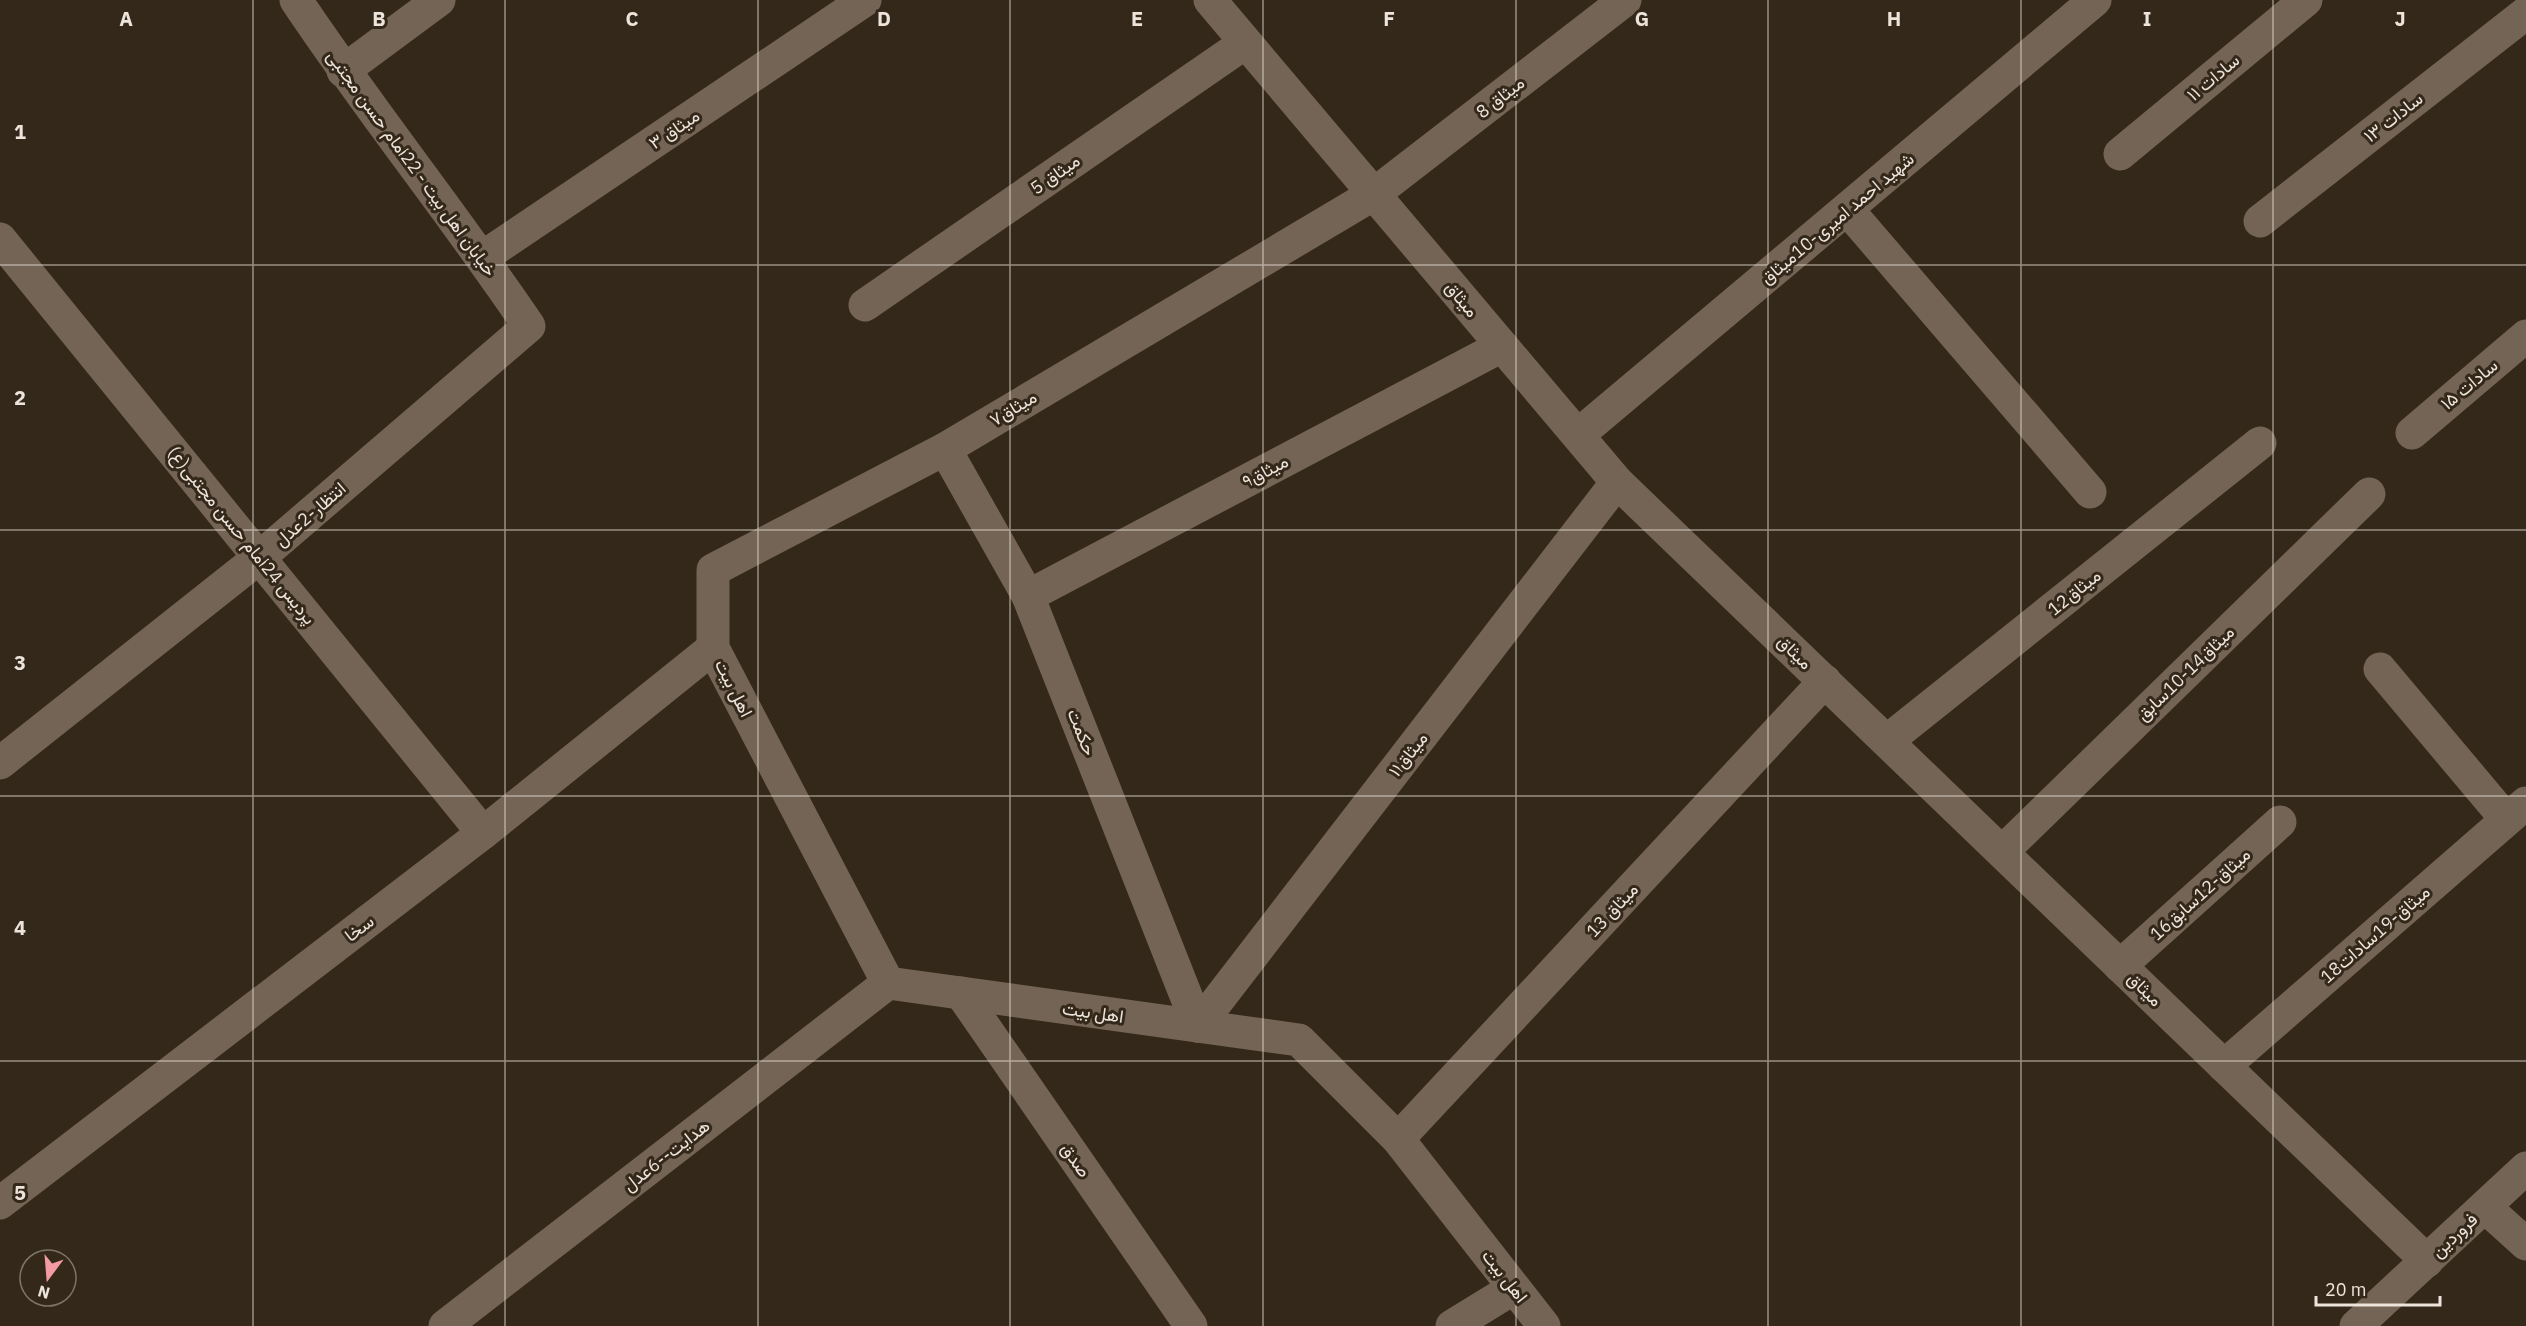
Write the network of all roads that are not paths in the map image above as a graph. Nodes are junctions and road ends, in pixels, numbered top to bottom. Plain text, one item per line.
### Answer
1 (296, 0) edge
2 (439, 0) edge
3 (865, 0) edge
4 (1210, 0) edge
5 (1625, 0) edge
6 (2095, 0) edge
7 (2306, 0) edge
8 (2526, 13) edge
9 (1245, 43) junction
10 (344, 71) junction
11 (2120, 153) dead end
12 (1374, 194) junction
13 (1847, 209) junction
14 (2260, 221) dead end
15 (0, 239) edge
16 (483, 257) junction
17 (865, 305) dead end
18 (529, 326) joint
19 (2526, 336) edge
20 (1502, 346) junction
21 (2412, 433) dead end
22 (1578, 435) junction
23 (2260, 442) dead end
24 (945, 449) junction
25 (1617, 482) junction
26 (2090, 492) dead end
27 (2369, 494) dead end
28 (260, 556) junction
29 (1028, 596) junction
30 (713, 648) junction
31 (2380, 669) dead end
32 (1825, 681) junction
33 (1887, 741) junction
34 (0, 763) edge
35 (2516, 811) edge
36 (2280, 822) dead end
37 (483, 833) junction
38 (2002, 852) junction
39 (2120, 966) junction
40 (888, 983) junction
41 (961, 993) junction
42 (1198, 1026) junction
43 (2224, 1066) junction
44 (1398, 1139) junction
45 (2526, 1168) edge
46 (0, 1203) edge
47 (2485, 1207) junction
48 (2526, 1244) edge
49 (2427, 1261) junction
50 (1514, 1288) junction
51 (445, 1326) edge
52 (1191, 1326) edge
53 (1452, 1326) edge
54 (1544, 1326) edge
55 (2355, 1326) edge

1 - 10 street, خیابان اهل بیت - 22امام حسن مجتبی
2 - 10 street
3 - 16 street, میثاق ۳
4 - 9 street, میثاق
5 - 12 street, میثاق 8
6 - 13 street, شهید احمد امیری-10میثاق
7 - 11 street, سادات ۱۱
8 - 14 street, سادات ۱۳
9 - 12 street, میثاق
9 - 17 street, میثاق 5
10 - 16 street, خیابان اهل بیت - 22امام حسن مجتبی
12 - 20 street, میثاق
12 - 24 street, میثاق۷
13 - 22 street, شهید احمد امیری-10میثاق
13 - 26 street
15 - 28 street, پردیس 24امام حسن مجتبی(ع)
16 - 18 street, خیابان اهل بیت - 22امام حسن مجتبی
18 - 28 street, انتظار-2عدل
19 - 21 street, سادات ۱۵
20 - 22 street, میثاق
20 - 29 street, میثاق۹
22 - 25 street, میثاق
23 - 33 street, 12میثاق
24 - 29 street, حکمت
24 - 30 street, میثاق۷
25 - 32 street, میثاق
25 - 42 street, میثاق۱۱
27 - 38 street, میثاق14-10سابق
28 - 34 street, انتظار-2عدل
28 - 37 street, پردیس 24امام حسن مجتبی(ع)
29 - 42 street, حکمت
30 - 37 street, سخا
30 - 40 street, اهل بیت
31 - 35 street
32 - 33 street, میثاق
32 - 44 street, میثاق 13
33 - 38 street, میثاق
35 - 43 street, 18میثاق-19سادات
36 - 39 street, 16میثاق-12سابق
37 - 46 street, سخا
38 - 39 street, میثاق
39 - 43 street, میثاق
40 - 41 street, اهل بیت
40 - 51 street, هدایت--6عدل
41 - 42 street, اهل بیت
41 - 52 street, صدق
42 - 44 street, اهل بیت
43 - 49 street, میثاق
44 - 50 street, اهل بیت
45 - 47 street, فروردین
47 - 48 street
47 - 49 street, فروردین
49 - 55 street, فروردین
50 - 53 street
50 - 54 street, اهل بیت

